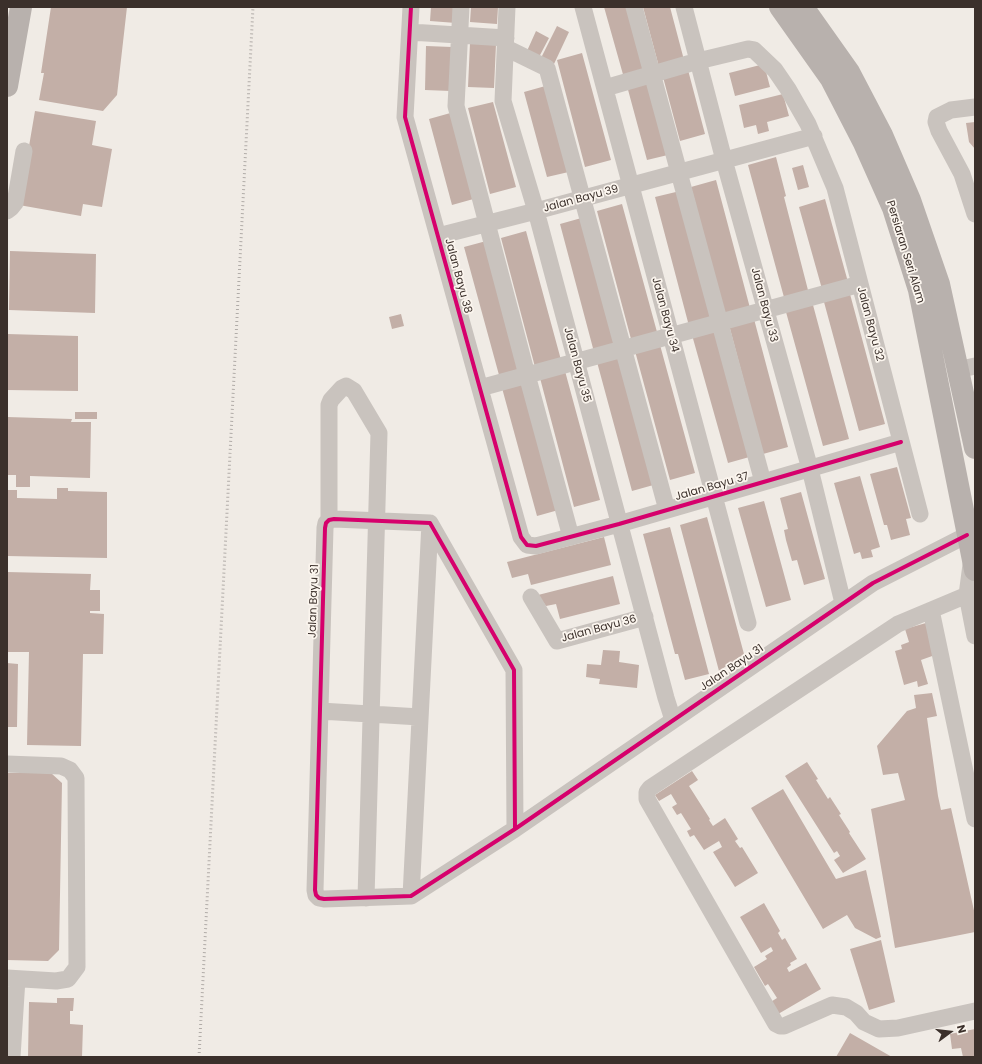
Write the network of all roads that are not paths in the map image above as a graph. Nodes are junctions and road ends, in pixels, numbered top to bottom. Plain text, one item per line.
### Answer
1 (21, 7) edge
2 (411, 7) edge
3 (461, 7) edge
4 (507, 7) edge
5 (583, 7) edge
6 (634, 7) edge
7 (684, 7) edge
8 (780, 7) edge
9 (803, 7) edge
10 (410, 32) junction
11 (460, 36) junction
12 (506, 43) junction
13 (698, 61) junction
14 (651, 74) junction
15 (7, 86) edge
16 (605, 88) junction
17 (975, 107) edge
18 (814, 136) junction
19 (24, 151) dead end
20 (724, 160) junction
21 (678, 172) junction
22 (969, 174) edge
23 (631, 185) junction
24 (583, 198) junction
25 (7, 211) edge
26 (536, 211) junction
27 (975, 214) edge
28 (487, 224) junction
29 (438, 236) junction
30 (860, 284) junction
31 (766, 310) junction
32 (719, 323) junction
33 (671, 336) junction
34 (624, 349) junction
35 (576, 362) junction
36 (966, 368) edge
37 (527, 375) junction
38 (480, 388) junction
39 (901, 442) junction
40 (975, 448) edge
41 (810, 469) junction
42 (763, 482) junction
43 (714, 496) junction
44 (667, 510) junction
45 (920, 514) dead end
46 (329, 520) junction
47 (376, 521) junction
48 (430, 522) junction
49 (619, 524) junction
50 (967, 535) junction
51 (571, 537) junction
52 (527, 544) joint
53 (974, 564) edge
54 (967, 595) junction
55 (531, 597) dead end
56 (843, 603) junction
57 (931, 610) junction
58 (645, 617) junction
59 (748, 623) dead end
60 (975, 636) edge
61 (320, 711) junction
62 (371, 716) junction
63 (420, 718) junction
64 (674, 720) junction
65 (7, 764) edge
66 (972, 788) edge
67 (975, 818) edge
68 (515, 829) junction
69 (411, 896) junction
70 (366, 898) junction
71 (12, 978) edge
72 (975, 1011) edge
73 (12, 1057) edge

1 - 15 main road
2 - 10 street, Jalan Bayu 38
3 - 11 street
4 - 12 street, Jalan Bayu 35
5 - 16 street, Jalan Bayu 34
6 - 14 street
7 - 13 street, Jalan Bayu 33
8 - 50 main road, Persiaran Seri Alam
9 - 36 main road, Persiaran Seri Alam
10 - 11 street
10 - 29 street, Jalan Bayu 38
11 - 12 street
11 - 28 street
12 - 24 street
12 - 26 street, Jalan Bayu 35
13 - 14 street
13 - 18 street, Jalan Bayu 32
13 - 20 street, Jalan Bayu 33
14 - 16 street
14 - 21 street
16 - 23 street, Jalan Bayu 34
17 - 22 street
18 - 20 street, Jalan Bayu 39
18 - 30 street, Jalan Bayu 32
19 - 25 street
20 - 21 street, Jalan Bayu 39
20 - 31 street, Jalan Bayu 33
21 - 23 street, Jalan Bayu 39
21 - 32 street
22 - 27 street
23 - 24 street, Jalan Bayu 39
23 - 33 street, Jalan Bayu 34
24 - 26 street, Jalan Bayu 39
24 - 34 street
26 - 28 street, Jalan Bayu 39
26 - 35 street, Jalan Bayu 35
28 - 29 street, Jalan Bayu 39
28 - 37 street
29 - 38 street, Jalan Bayu 38
30 - 31 street
30 - 39 street, Jalan Bayu 32
31 - 32 street
31 - 41 street, Jalan Bayu 33
32 - 33 street
32 - 42 street
33 - 34 street
33 - 43 street, Jalan Bayu 34
34 - 35 street
34 - 44 street
35 - 37 street
35 - 49 street, Jalan Bayu 35
36 - 40 main road, Persiaran Seri Alam
37 - 38 street
37 - 51 street
38 - 52 street, Jalan Bayu 38
39 - 41 street, Jalan Bayu 37
39 - 45 street, Jalan Bayu 32
41 - 42 street, Jalan Bayu 37
41 - 56 street, Jalan Bayu 33
42 - 43 street, Jalan Bayu 37
43 - 44 street, Jalan Bayu 37
43 - 59 street, Jalan Bayu 34
44 - 49 street, Jalan Bayu 37
46 - 47 street
46 - 47 street, Jalan Bayu 31
46 - 61 street, Jalan Bayu 31
47 - 48 street
47 - 62 street
48 - 63 street
48 - 68 street
49 - 51 street, Jalan Bayu 37
49 - 58 street, Jalan Bayu 35
50 - 53 main road, Persiaran Seri Alam
50 - 56 street, Jalan Bayu 31
51 - 52 street, Jalan Bayu 37
53 - 54 street
54 - 57 street
54 - 60 street
55 - 58 street, Jalan Bayu 36
56 - 64 street, Jalan Bayu 31
57 - 66 street
57 - 72 street
58 - 64 street, Jalan Bayu 35
61 - 62 street
61 - 70 street, Jalan Bayu 31
62 - 63 street
62 - 70 street
63 - 69 street
64 - 68 street, Jalan Bayu 31
65 - 71 street
66 - 67 street
68 - 69 street, Jalan Bayu 31
69 - 70 street, Jalan Bayu 31
71 - 73 street

